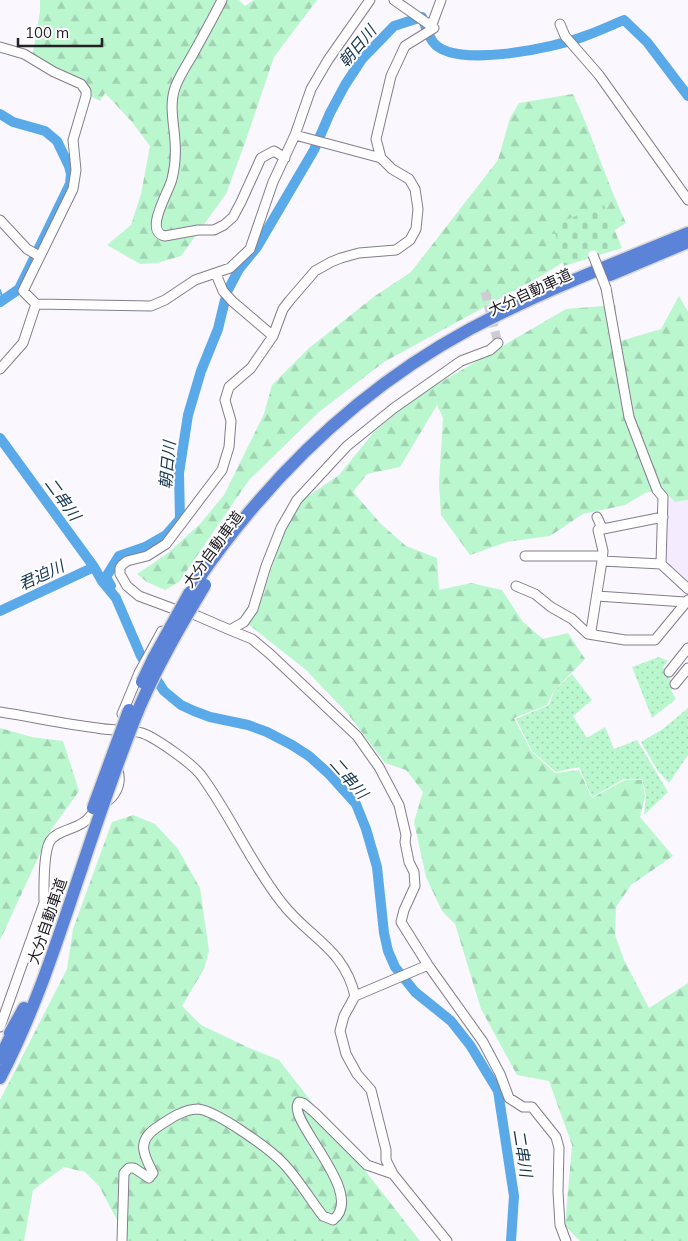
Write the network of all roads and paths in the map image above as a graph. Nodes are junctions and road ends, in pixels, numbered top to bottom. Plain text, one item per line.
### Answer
1 (222, 0) edge
2 (370, 0) edge
3 (394, 0) edge
4 (441, 0) edge
5 (560, 24) dead end
6 (431, 27) junction
7 (0, 47) edge
8 (295, 135) junction
9 (285, 158) junction
10 (381, 158) junction
11 (688, 200) edge
12 (0, 220) edge
13 (688, 233) edge
14 (688, 242) edge
15 (592, 252) dead end
16 (39, 256) junction
17 (643, 256) junction
18 (216, 274) junction
19 (36, 304) junction
20 (273, 336) junction
21 (498, 343) dead end
22 (0, 369) edge
23 (597, 517) dead end
24 (663, 518) junction
25 (598, 530) junction
26 (525, 556) dead end
27 (602, 558) junction
28 (661, 564) junction
29 (516, 586) dead end
30 (688, 588) edge
31 (597, 596) junction
32 (687, 601) edge
33 (174, 610) junction
34 (230, 630) junction
35 (594, 635) junction
36 (688, 648) edge
37 (688, 668) edge
38 (669, 672) dead end
39 (675, 684) dead end
40 (0, 712) edge
41 (116, 729) junction
42 (79, 864) junction
43 (428, 965) junction
44 (355, 996) junction
45 (24, 1008) junction
46 (0, 1027) edge
47 (16, 1045) junction
48 (0, 1050) edge
49 (0, 1058) edge
50 (0, 1078) edge
51 (0, 1086) edge
52 (393, 1174) junction
53 (122, 1241) edge
54 (447, 1241) edge
55 (566, 1241) edge

1 - 9 street
2 - 8 street
3 - 6 street
4 - 6 street
5 - 11 street
6 - 10 street
7 - 16 street
8 - 9 street
8 - 10 street
9 - 18 street
10 - 20 street
12 - 16 street
13 - 17 highway, 大分自動車道
14 - 17 highway, 大分自動車道
15 - 24 street, bridge
16 - 19 street
17 - 42 highway, 大分自動車道, bridge
18 - 19 street
18 - 20 street
19 - 22 street
20 - 33 street
21 - 34 street
23 - 25 street
24 - 25 street
24 - 28 street
25 - 27 street
26 - 27 street
27 - 28 street
27 - 31 street
28 - 30 street
29 - 35 street
31 - 32 street
31 - 35 street
32 - 35 street
33 - 34 street
33 - 41 street
34 - 43 street
36 - 38 street
37 - 39 street
40 - 41 street
41 - 44 street
41 - 46 street
42 - 45 highway, 大分自動車道
42 - 47 highway, 大分自動車道
43 - 44 street
43 - 55 street
44 - 52 street
45 - 48 highway
45 - 49 highway, 大分自動車道
47 - 50 highway, 大分自動車道
47 - 51 highway
52 - 53 street
52 - 54 street

